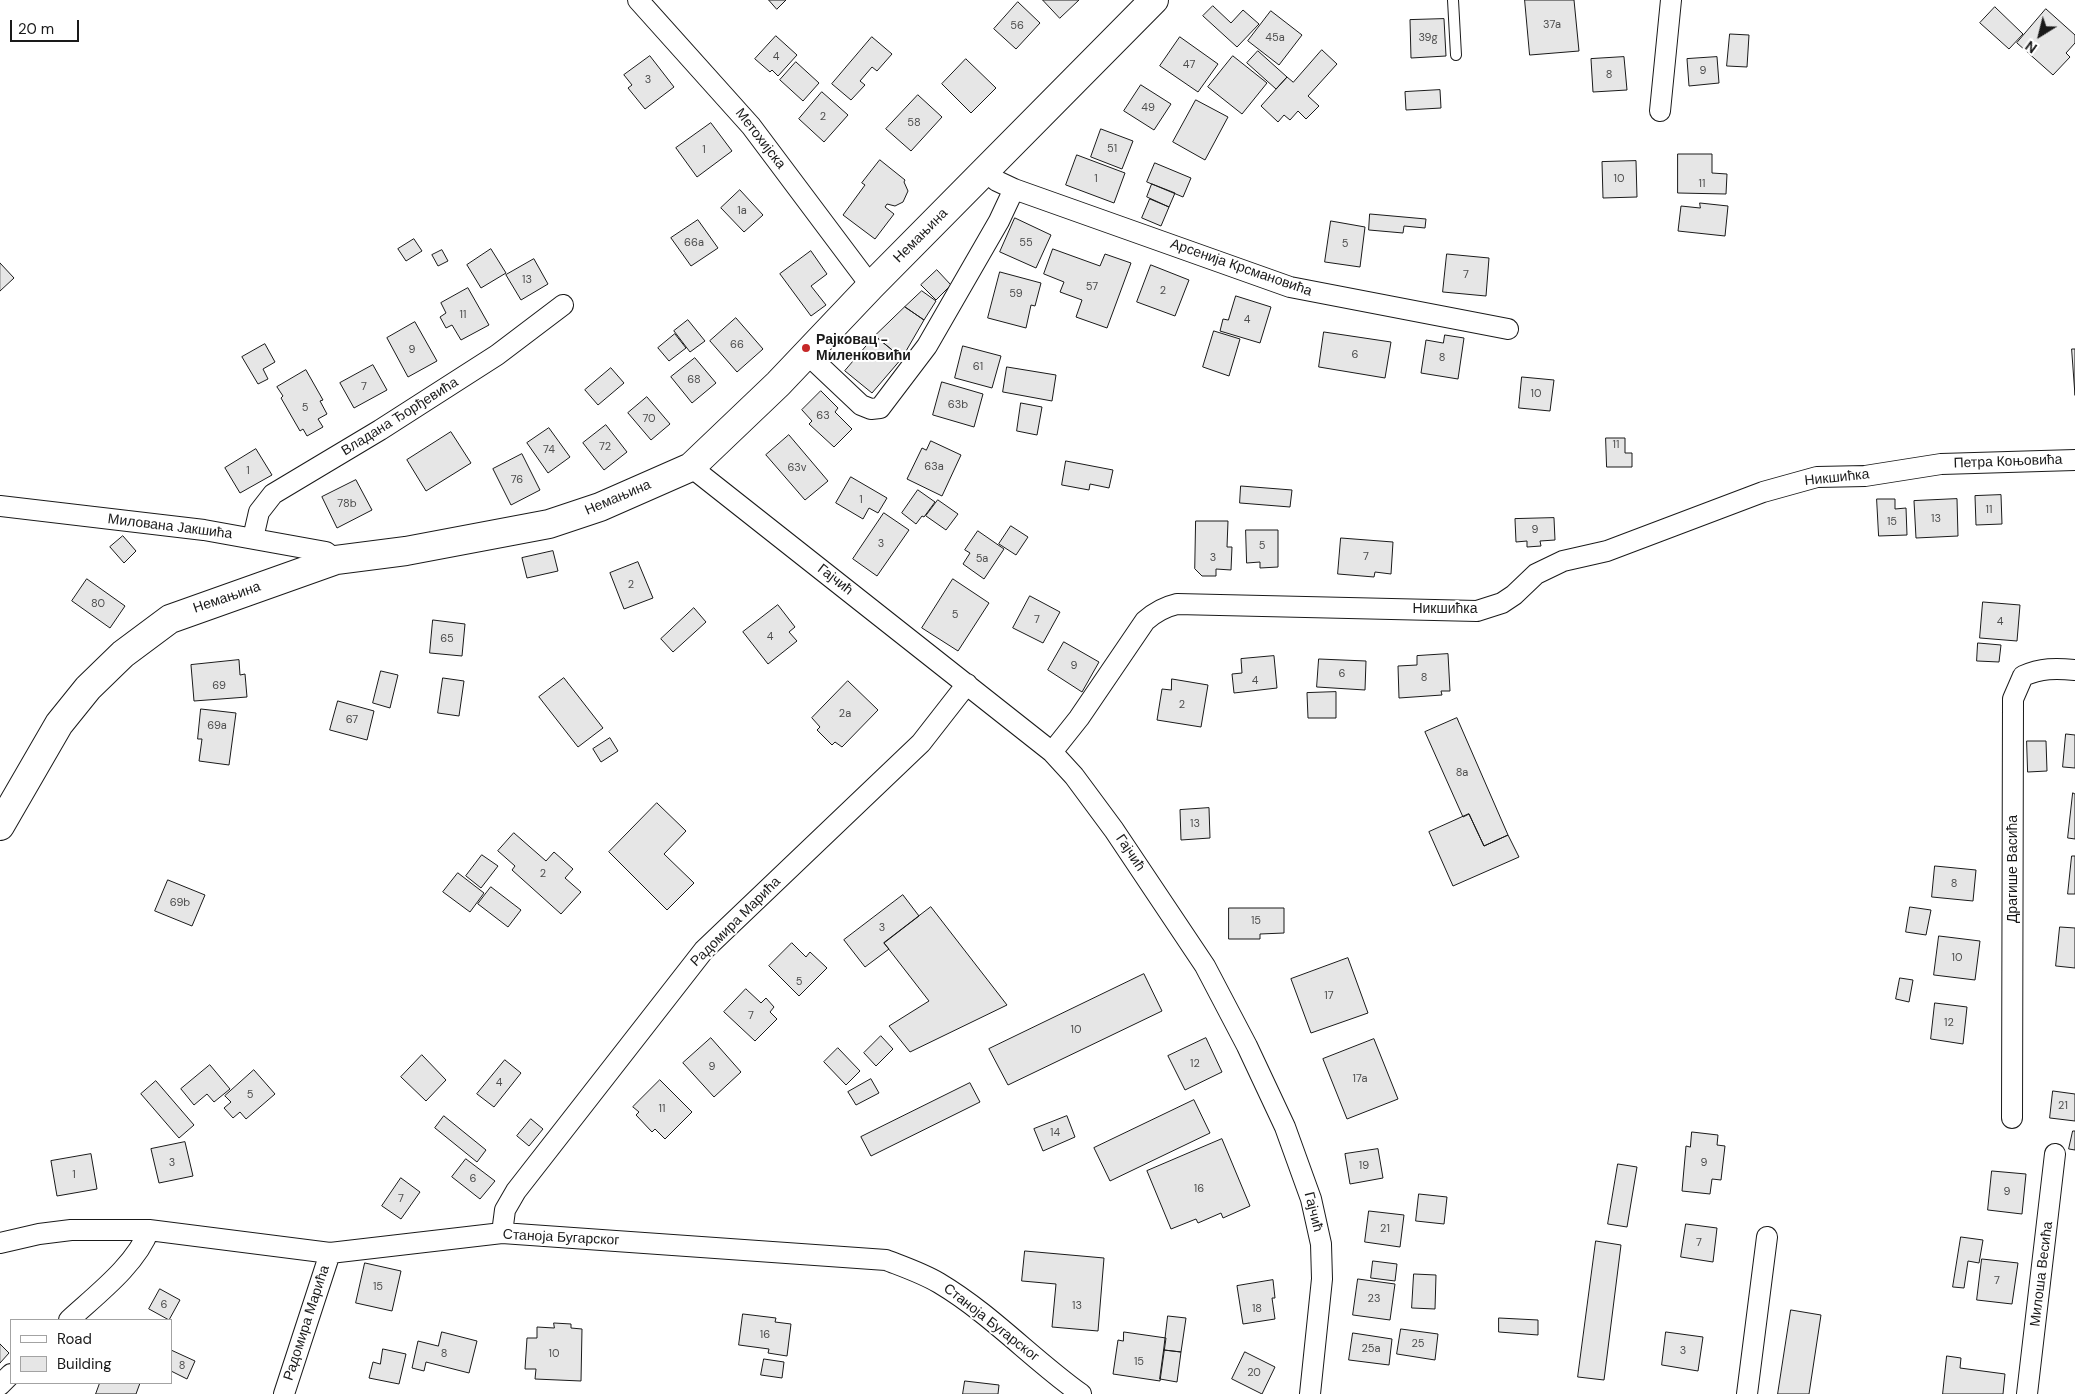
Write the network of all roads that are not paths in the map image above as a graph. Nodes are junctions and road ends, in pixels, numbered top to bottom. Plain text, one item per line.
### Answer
1 (638, 0) edge
2 (1154, 0) edge
3 (1453, 0) edge
4 (1671, 0) edge
5 (1456, 55) dead end
6 (1660, 111) dead end
7 (985, 171) junction
8 (1014, 189) junction
9 (871, 286) junction
10 (563, 304) dead end
11 (1508, 329) dead end
12 (807, 354) junction
13 (2075, 460) edge
14 (1941, 464) joint
15 (691, 467) junction
16 (0, 506) edge
17 (253, 538) junction
18 (336, 560) junction
19 (2075, 670) edge
20 (968, 684) junction
21 (1052, 752) junction
22 (0, 826) edge
23 (2012, 1118) dead end
24 (2056, 1154) dead end
25 (148, 1230) junction
26 (502, 1233) junction
27 (1767, 1237) dead end
28 (0, 1243) edge
29 (330, 1253) junction
30 (70, 1319) edge
31 (10, 1375) edge
32 (0, 1385) edge
33 (284, 1394) edge
34 (1081, 1394) edge
35 (1310, 1394) edge
36 (1747, 1394) edge
37 (2027, 1394) edge

1 - 9 street, Метохијска
2 - 7 street, Немањина
3 - 5 lane
4 - 6 street
7 - 8 street, Арсенија Крсмановића
7 - 9 street, Немањина
8 - 11 street, Арсенија Крсмановића
8 - 12 street
9 - 12 street, Немањина
10 - 17 street, Владана Ђорђевића
12 - 15 street, Немањина
13 - 14 street, Петра Коњовића
14 - 21 street, Никшићка
15 - 18 street, Немањина
15 - 20 street, Гајчић
16 - 17 street, Милована Јакшића
17 - 18 street, Милована Јакшића
18 - 22 street, Немањина
19 - 23 street, Драгише Васића
20 - 21 street, Гајчић
20 - 26 street, Радомира Марића
21 - 35 street, Гајчић
24 - 37 street, Милоша Весића
25 - 28 street, Станоја Бугарског
25 - 29 street, Станоја Бугарског
25 - 30 street
26 - 29 street, Станоја Бугарског
26 - 34 street, Станоја Бугарског
27 - 36 street
29 - 33 street, Радомира Марића
31 - 32 street

